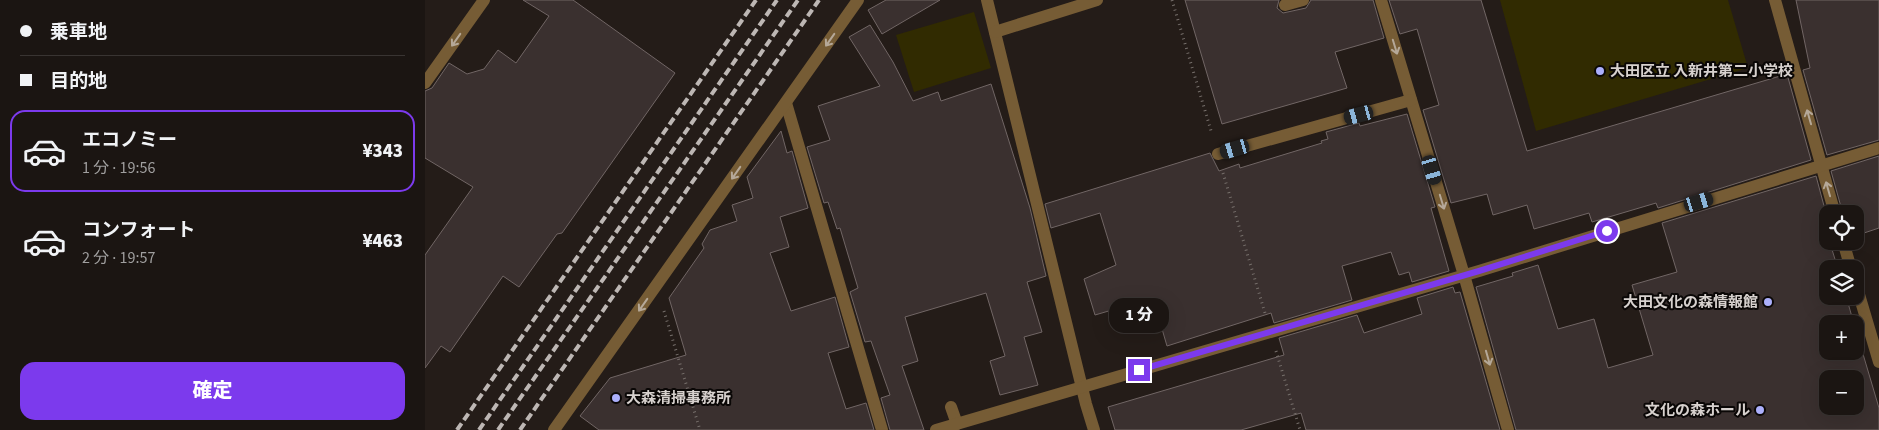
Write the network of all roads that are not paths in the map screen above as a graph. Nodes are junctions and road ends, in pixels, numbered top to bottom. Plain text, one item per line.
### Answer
1 (484, 0) edge
2 (858, 0) edge
3 (987, 0) edge
4 (1097, 0) edge
5 (1303, 0) edge
6 (1381, 0) edge
7 (1775, 0) edge
8 (1285, 5) dead end
9 (995, 32) junction
10 (425, 83) edge
11 (1411, 100) junction
12 (786, 103) junction
13 (1879, 148) edge
14 (1218, 154) road end
15 (1821, 165) junction
16 (1832, 205) edge
17 (1464, 275) junction
18 (1862, 305) edge
19 (1879, 362) edge
20 (1083, 386) junction
21 (951, 407) dead end
22 (957, 424) junction
23 (554, 430) edge
24 (882, 430) edge
25 (936, 430) edge
26 (1094, 430) edge
27 (1508, 430) edge

1 -> 10 street
2 -> 12 street
3 - 9 street
4 - 9 street
5 - 8 street
6 -> 11 street
15 -> 7 street
9 - 20 street
11 - 14 street
11 -> 17 street
12 -> 23 street
12 - 24 street
13 - 15 street
16 -> 15 street
15 - 17 street
17 - 20 street
17 -> 27 street
18 - 19 street
20 - 22 street
20 - 26 street
21 - 22 street
22 - 25 street

